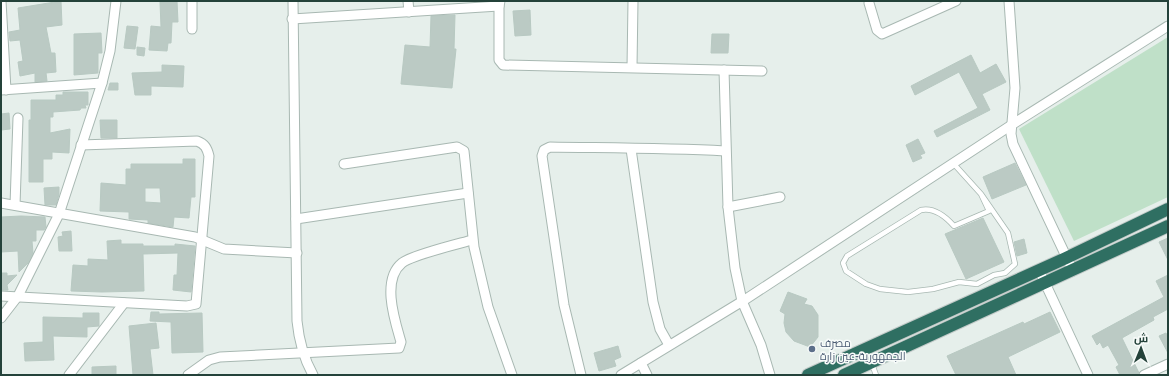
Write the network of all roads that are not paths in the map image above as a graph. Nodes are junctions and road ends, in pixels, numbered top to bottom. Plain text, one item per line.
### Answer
1 (1, 1) edge
2 (116, 1) edge
3 (192, 1) edge
4 (293, 1) edge
5 (408, 1) edge
6 (633, 1) edge
7 (956, 1) edge
8 (1010, 1) edge
9 (500, 3) edge
10 (869, 4) dead end
11 (409, 12) junction
12 (292, 19) junction
13 (1168, 26) edge
14 (192, 29) dead end
15 (632, 67) junction
16 (724, 70) junction
17 (762, 71) dead end
18 (102, 83) junction
19 (4, 90) edge
20 (18, 118) dead end
21 (1013, 124) junction
22 (81, 145) junction
23 (631, 149) junction
24 (725, 151) junction
25 (953, 162) junction
26 (344, 164) dead end
27 (468, 192) junction
28 (981, 194) junction
29 (780, 197) dead end
30 (1, 203) edge
31 (15, 205) junction
32 (728, 207) junction
33 (1168, 209) edge
34 (59, 214) junction
35 (296, 219) junction
36 (1168, 226) edge
37 (202, 239) junction
38 (472, 240) junction
39 (296, 253) junction
40 (1066, 258) junction
41 (1039, 270) junction
42 (1073, 271) junction
43 (1045, 283) junction
44 (1, 296) edge
45 (18, 296) junction
46 (742, 301) junction
47 (124, 303) junction
48 (1, 318) edge
49 (669, 345) junction
50 (302, 352) junction
51 (641, 363) junction
52 (871, 363) junction
53 (1168, 364) edge
54 (69, 375) edge
55 (188, 375) edge
56 (313, 375) edge
57 (512, 375) edge
58 (581, 375) edge
59 (621, 375) edge
60 (647, 375) edge
61 (770, 375) edge
62 (808, 375) edge
63 (844, 375) edge
64 (876, 375) edge
65 (1088, 375) edge
66 (1144, 375) edge

1 - 19 street
2 - 18 street
3 - 14 street
4 - 12 street
5 - 11 street
6 - 15 street
7 - 10 street
8 - 21 street
9 - 11 street
9 - 15 street
11 - 12 street
12 - 35 street
13 - 21 street
15 - 16 street
16 - 17 street
16 - 24 street
18 - 19 street
18 - 22 street
20 - 31 street
21 - 25 street
21 - 40 street
22 - 34 street
22 - 37 street
23 - 24 street
23 - 49 street
23 - 58 street
24 - 32 street
25 - 28 lane
25 - 46 street
26 - 27 street
27 - 35 street
27 - 38 street
28 - 28 lane
29 - 32 street
30 - 31 street
31 - 34 street
32 - 46 street
33 - 40 highway
34 - 37 street
34 - 45 street
35 - 39 street
36 - 42 highway
37 - 39 street
37 - 47 street
38 - 50 street
38 - 57 street
39 - 50 street
40 - 41 highway
40 - 42 street
41 - 43 street
41 - 62 highway
42 - 43 highway
43 - 52 highway
43 - 65 street
44 - 45 street
45 - 47 street
45 - 48 street
46 - 49 street
46 - 61 street
47 - 54 street
49 - 51 street
50 - 55 street
50 - 56 street
51 - 59 street
51 - 60 street
52 - 63 highway
52 - 64 lane
53 - 66 street

